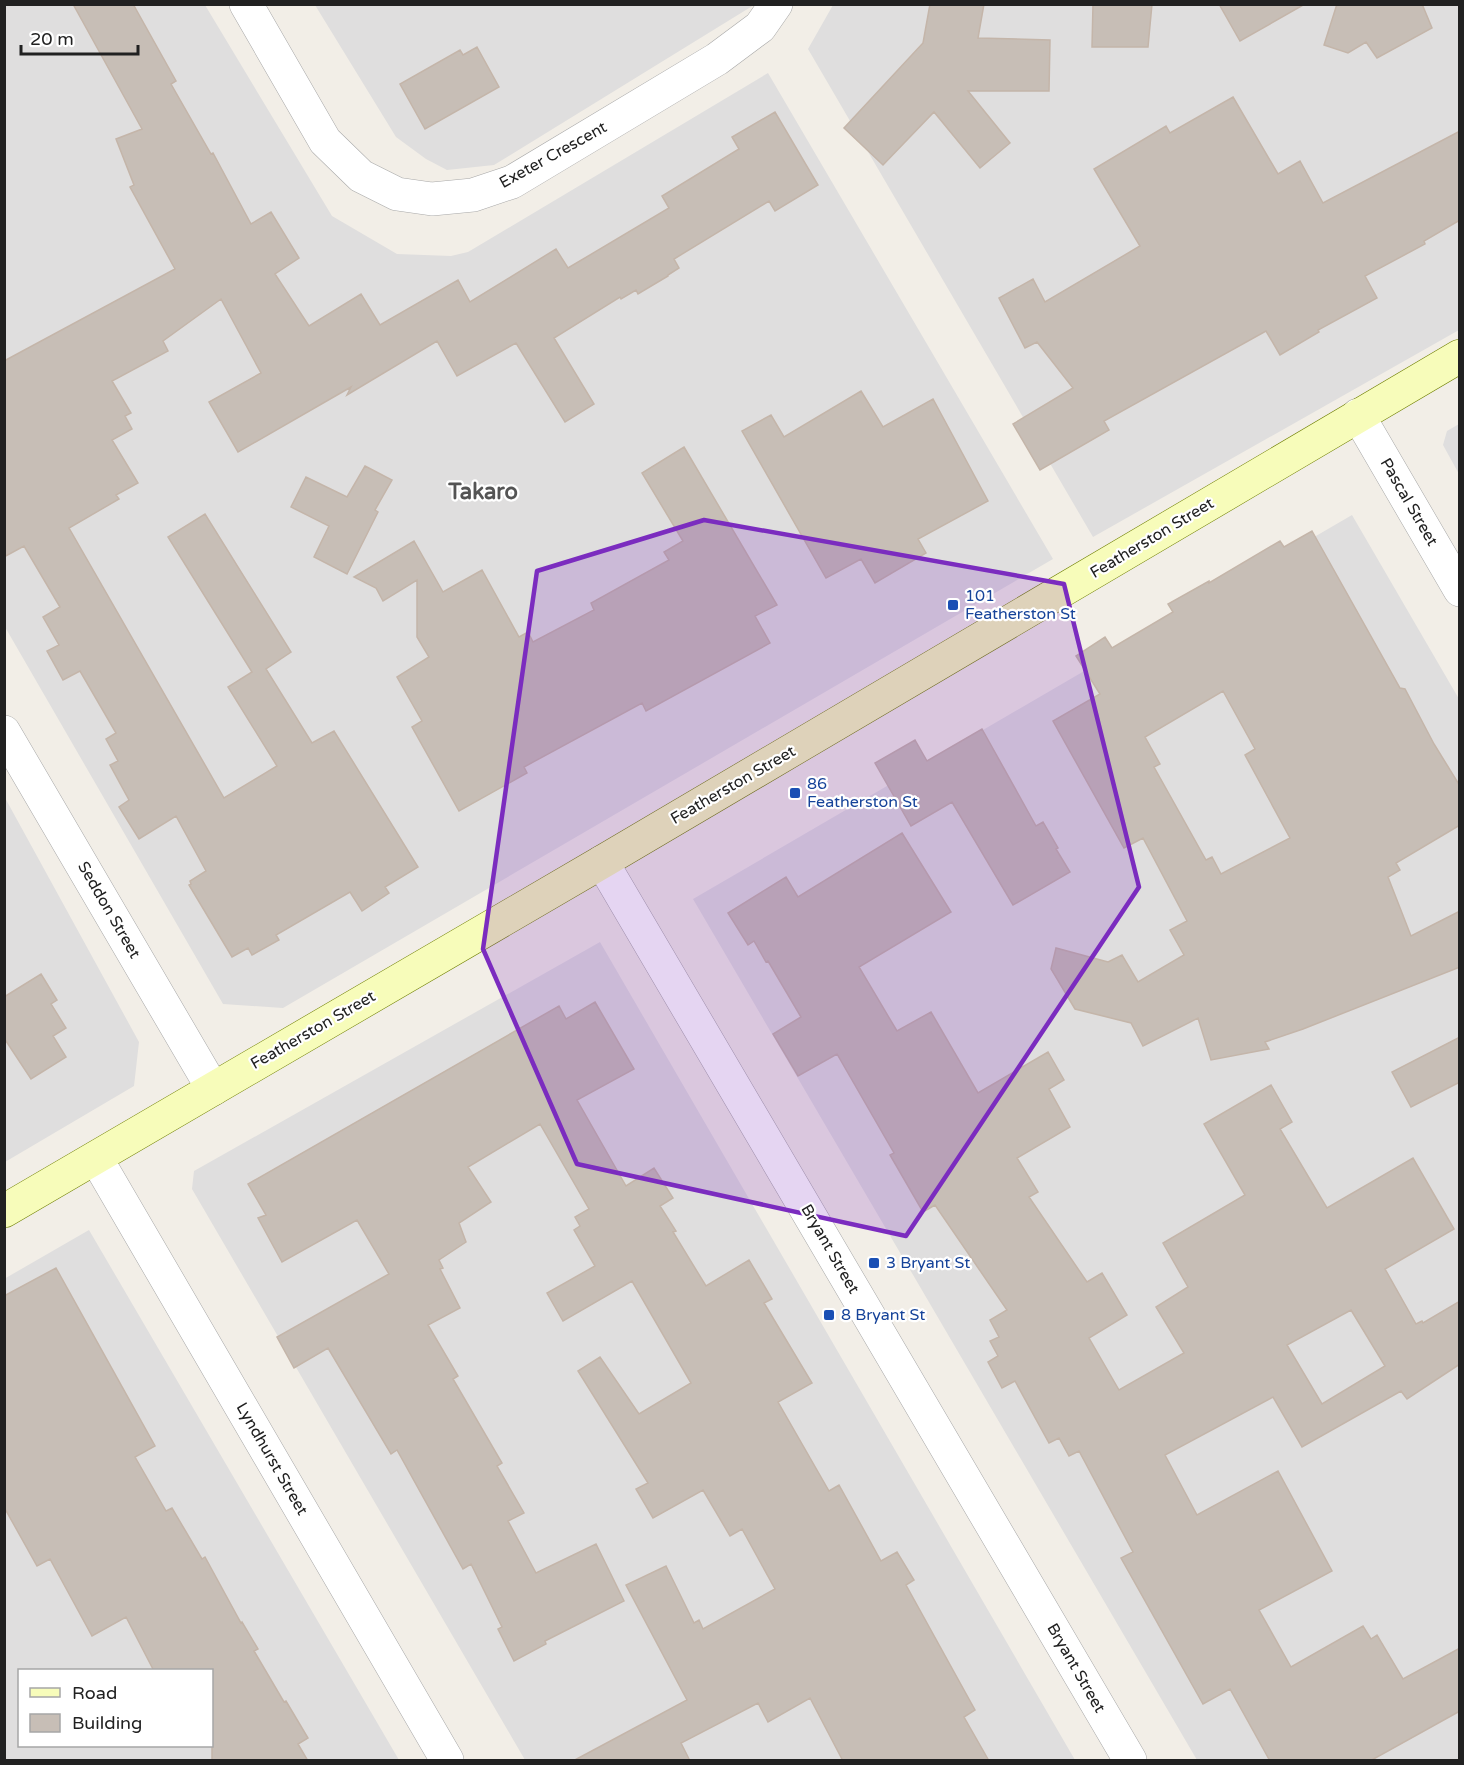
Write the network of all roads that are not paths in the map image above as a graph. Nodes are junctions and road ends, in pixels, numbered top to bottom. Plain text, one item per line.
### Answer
1 (246, 4) edge
2 (776, 4) edge
3 (1460, 356) edge
4 (1358, 415) junction
5 (1460, 590) edge
6 (4, 732) edge
7 (602, 862) junction
8 (213, 1089) junction
9 (96, 1158) junction
10 (4, 1212) edge
11 (447, 1761) edge
12 (1130, 1761) edge

1 - 2 street, Exeter Crescent
3 - 4 main road, Featherston Street
4 - 5 street, Pascal Street
4 - 7 main road, Featherston Street
6 - 8 street, Seddon Street
7 - 8 main road, Featherston Street
7 - 12 street, Bryant Street
8 - 9 main road, Featherston Street
9 - 10 main road, Featherston Street
9 - 11 street, Lyndhurst Street

